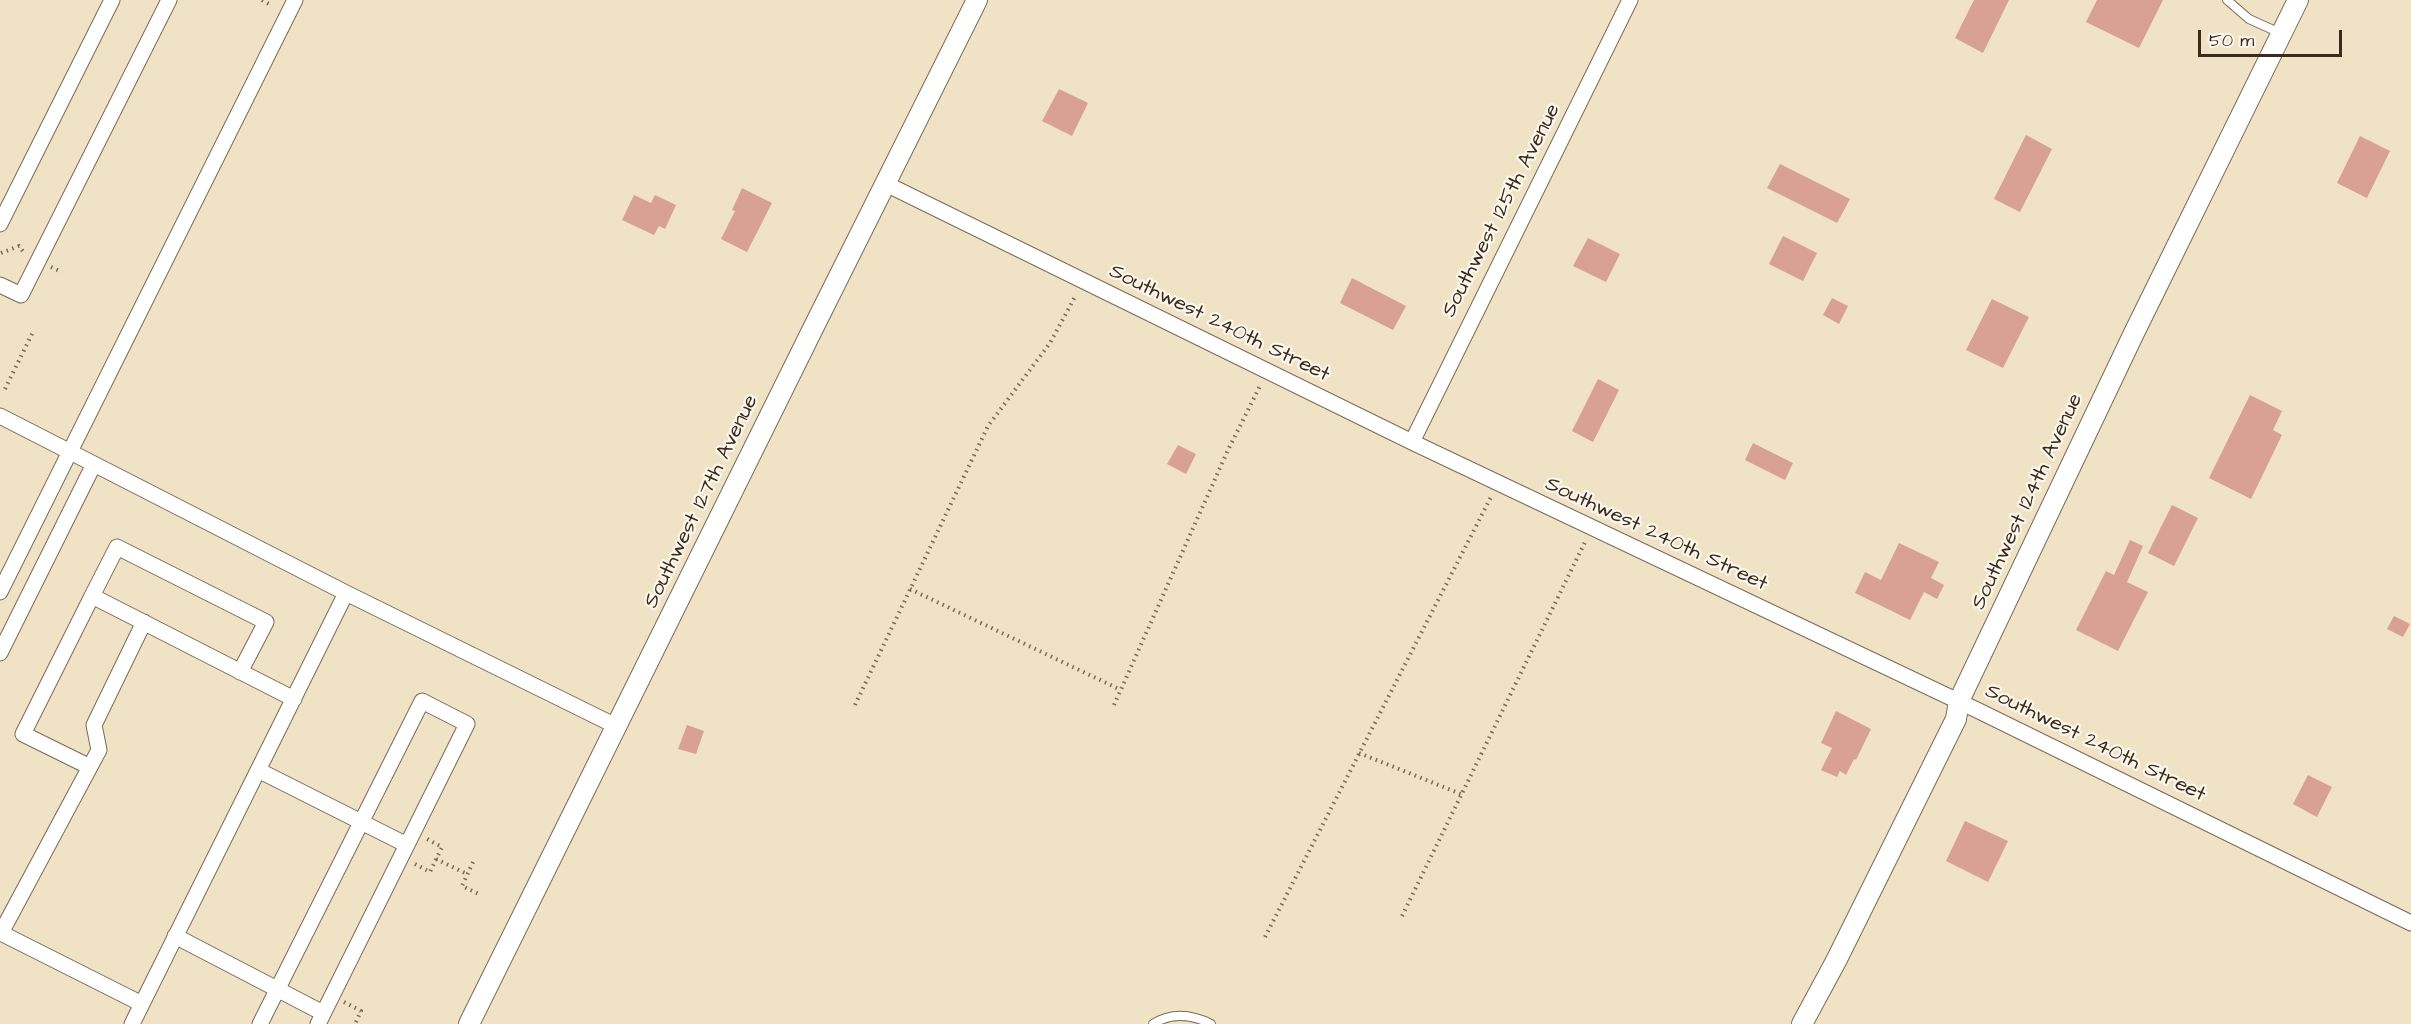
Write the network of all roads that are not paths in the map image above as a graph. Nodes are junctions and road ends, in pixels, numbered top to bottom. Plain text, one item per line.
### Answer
1 (112, 0) edge
2 (169, 0) edge
3 (296, 0) edge
4 (977, 0) edge
5 (1630, 0) edge
6 (2227, 0) edge
7 (2298, 0) edge
8 (2282, 33) junction
9 (884, 183) junction
10 (0, 224) edge
11 (0, 285) edge
12 (0, 416) edge
13 (1412, 442) junction
14 (70, 451) junction
15 (94, 464) junction
16 (0, 592) edge
17 (346, 593) junction
18 (92, 596) junction
19 (144, 622) junction
20 (0, 653) edge
21 (240, 672) junction
22 (294, 699) junction
23 (1959, 701) junction
24 (618, 727) junction
25 (90, 767) junction
26 (258, 770) junction
27 (361, 823) junction
28 (407, 845) junction
29 (2411, 923) edge
30 (175, 936) junction
31 (278, 989) junction
32 (142, 1004) junction
33 (320, 1018) edge
34 (132, 1024) edge
35 (261, 1024) edge
36 (469, 1024) edge
37 (1153, 1024) edge
38 (1210, 1024) edge
39 (1802, 1024) edge

1 - 10 street
2 - 11 street
3 - 14 street
4 - 9 street, Southwest 127th Avenue
5 - 13 street, Southwest 125th Avenue
6 - 8 lane
7 - 8 street, Southwest 124th Avenue
8 - 23 street, Southwest 124th Avenue
9 - 13 street, Southwest 240th Street
9 - 24 street, Southwest 127th Avenue
12 - 14 street
13 - 23 street, Southwest 240th Street
14 - 15 street
14 - 16 street
15 - 17 street
15 - 20 street
17 - 22 street
17 - 24 street
18 - 19 street
18 - 21 street
18 - 25 street
19 - 21 street
19 - 25 street
21 - 22 street
22 - 26 street
23 - 29 street, Southwest 240th Street
23 - 39 street, Southwest 124th Avenue
24 - 36 street, Southwest 127th Avenue
25 - 32 street
26 - 27 street
26 - 30 street
27 - 28 street
27 - 28 street
27 - 31 street
28 - 33 street
30 - 31 street
30 - 32 street
31 - 33 street
31 - 35 street
32 - 34 street
37 - 38 lane

